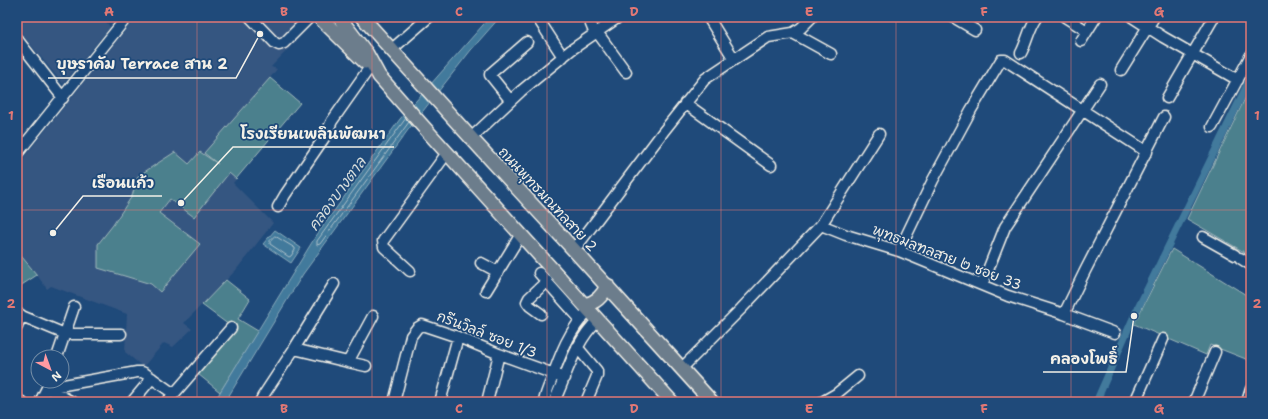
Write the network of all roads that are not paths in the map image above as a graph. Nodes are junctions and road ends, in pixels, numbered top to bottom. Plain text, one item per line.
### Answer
1 (127, 17) edge
2 (250, 17) edge
3 (339, 17) edge
4 (362, 17) edge
5 (429, 17) edge
6 (537, 17) edge
7 (588, 17) edge
8 (619, 17) edge
9 (708, 17) edge
10 (812, 17) edge
11 (953, 17) edge
12 (1037, 17) edge
13 (1065, 17) edge
14 (1096, 17) edge
15 (1132, 17) edge
16 (1154, 17) edge
17 (1214, 17) edge
18 (310, 18) edge
19 (1148, 27) junction
20 (975, 30) dead end
21 (1087, 31) junction
22 (596, 33) junction
23 (793, 33) junction
24 (17, 39) edge
25 (527, 42) dead end
26 (1081, 42) dead end
27 (391, 50) junction
28 (1021, 53) dead end
29 (830, 54) dead end
30 (1192, 54) junction
31 (1251, 55) edge
32 (563, 57) junction
33 (734, 59) junction
34 (1121, 70) dead end
35 (374, 71) junction
36 (626, 72) dead end
37 (1238, 80) junction
38 (1100, 84) dead end
39 (63, 98) junction
40 (1167, 98) dead end
41 (510, 100) junction
42 (685, 103) junction
43 (1081, 110) junction
44 (1164, 117) dead end
45 (1212, 127) dead end
46 (879, 134) dead end
47 (470, 138) junction
48 (19, 149) edge
49 (1147, 152) junction
50 (447, 153) junction
51 (771, 165) dead end
52 (278, 207) dead end
53 (821, 225) junction
54 (521, 234) junction
55 (1203, 238) dead end
56 (574, 250) junction
57 (899, 251) junction
58 (481, 263) dead end
59 (1251, 265) edge
60 (410, 271) dead end
61 (498, 272) junction
62 (539, 272) dead end
63 (547, 281) junction
64 (334, 284) dead end
65 (606, 285) junction
66 (982, 285) junction
67 (486, 291) dead end
68 (74, 307) dead end
69 (585, 311) junction
70 (19, 314) edge
71 (541, 314) dead end
72 (1064, 314) junction
73 (373, 316) dead end
74 (598, 320) junction
75 (17, 328) edge
76 (231, 328) dead end
77 (1115, 333) dead end
78 (65, 334) junction
79 (121, 334) dead end
80 (458, 337) junction
81 (1163, 339) dead end
82 (577, 347) junction
83 (60, 349) edge
84 (294, 349) junction
85 (1215, 352) dead end
86 (499, 354) junction
87 (348, 362) junction
88 (366, 366) dead end
89 (682, 368) junction
90 (553, 374) junction
91 (858, 376) dead end
92 (152, 378) junction
93 (565, 378) junction
94 (70, 384) edge
95 (46, 389) edge
96 (49, 389) edge
97 (1251, 389) edge
98 (170, 398) edge
99 (17, 399) edge
100 (22, 402) edge
101 (40, 402) edge
102 (72, 402) edge
103 (132, 402) edge
104 (260, 402) edge
105 (394, 402) edge
106 (440, 402) edge
107 (487, 402) edge
108 (544, 402) edge
109 (554, 402) edge
110 (586, 402) edge
111 (672, 402) edge
112 (712, 402) edge
113 (822, 402) edge
114 (1135, 402) edge
115 (1194, 402) edge
116 (1246, 402) edge

1 - 39 street
2 - 18 street
3 - 35 main road
4 - 27 main road, ถนนพุทธมณฑลสาย 2
5 - 27 street
6 - 32 street
7 - 22 street
8 - 22 street
9 - 33 street
10 - 23 street
11 - 20 street
12 - 28 street
13 - 21 street
14 - 21 street
15 - 19 street
16 - 19 street
17 - 30 street
18 - 35 main road
19 - 30 street
19 - 34 street
21 - 26 street
22 - 32 street
22 - 36 street
23 - 29 street
23 - 33 street
24 - 39 street
25 - 41 street
27 - 47 main road, ถนนพุทธมณฑลสาย 2
30 - 37 street
30 - 40 street
31 - 37 street
32 - 41 street
33 - 42 street
35 - 50 main road
35 - 52 street
37 - 45 street
38 - 43 street
39 - 48 street
41 - 47 street
42 - 51 street
42 - 56 street
43 - 49 street
43 - 57 street
43 - 66 street
44 - 49 street
46 - 53 street
47 - 56 main road, ถนนพุทธมณฑลสาย 2
49 - 72 street
50 - 54 main road
50 - 60 street
53 - 57 street, พุทธมลฑลสาย ๒ ซอย 33
53 - 89 street
54 - 61 street
54 - 69 main road
55 - 59 street
56 - 65 main road, ถนนพุทธมณฑลสาย 2
57 - 66 street, พุทธมลฑลสาย ๒ ซอย 33
58 - 61 street
61 - 67 street
62 - 63 street
63 - 69 street
63 - 71 street
64 - 84 street
65 - 69 main road
65 - 89 main road, ถนนพุทธมณฑลสาย 2
66 - 72 street, พุทธมลฑลสาย ๒ ซอย 33
68 - 78 street
69 - 74 main road
69 - 90 street
70 - 75 street
70 - 78 street
72 - 77 street, พุทธมลฑลสาย ๒ ซอย 33
73 - 87 street
74 - 82 street
74 - 111 main road
76 - 98 street
78 - 79 street
78 - 83 street
80 - 86 street, กรีนวิลล์ ซอย 1/3
80 - 105 street, กรีนวิลล์ ซอย 1/3
80 - 106 street
81 - 114 street
82 - 93 street
82 - 110 street
84 - 87 street
84 - 104 street
85 - 115 street
86 - 90 street, กรีนวิลล์ ซอย 1/3
86 - 107 street
87 - 88 street
89 - 112 main road, ถนนพุทธมณฑลสาย 2
90 - 93 street, กรีนวิลล์ ซอย 1/3
90 - 108 street
91 - 113 street
92 - 94 street
92 - 98 street
92 - 103 street
93 - 109 street
95 - 101 street
96 - 102 street
97 - 116 street
99 - 100 street

